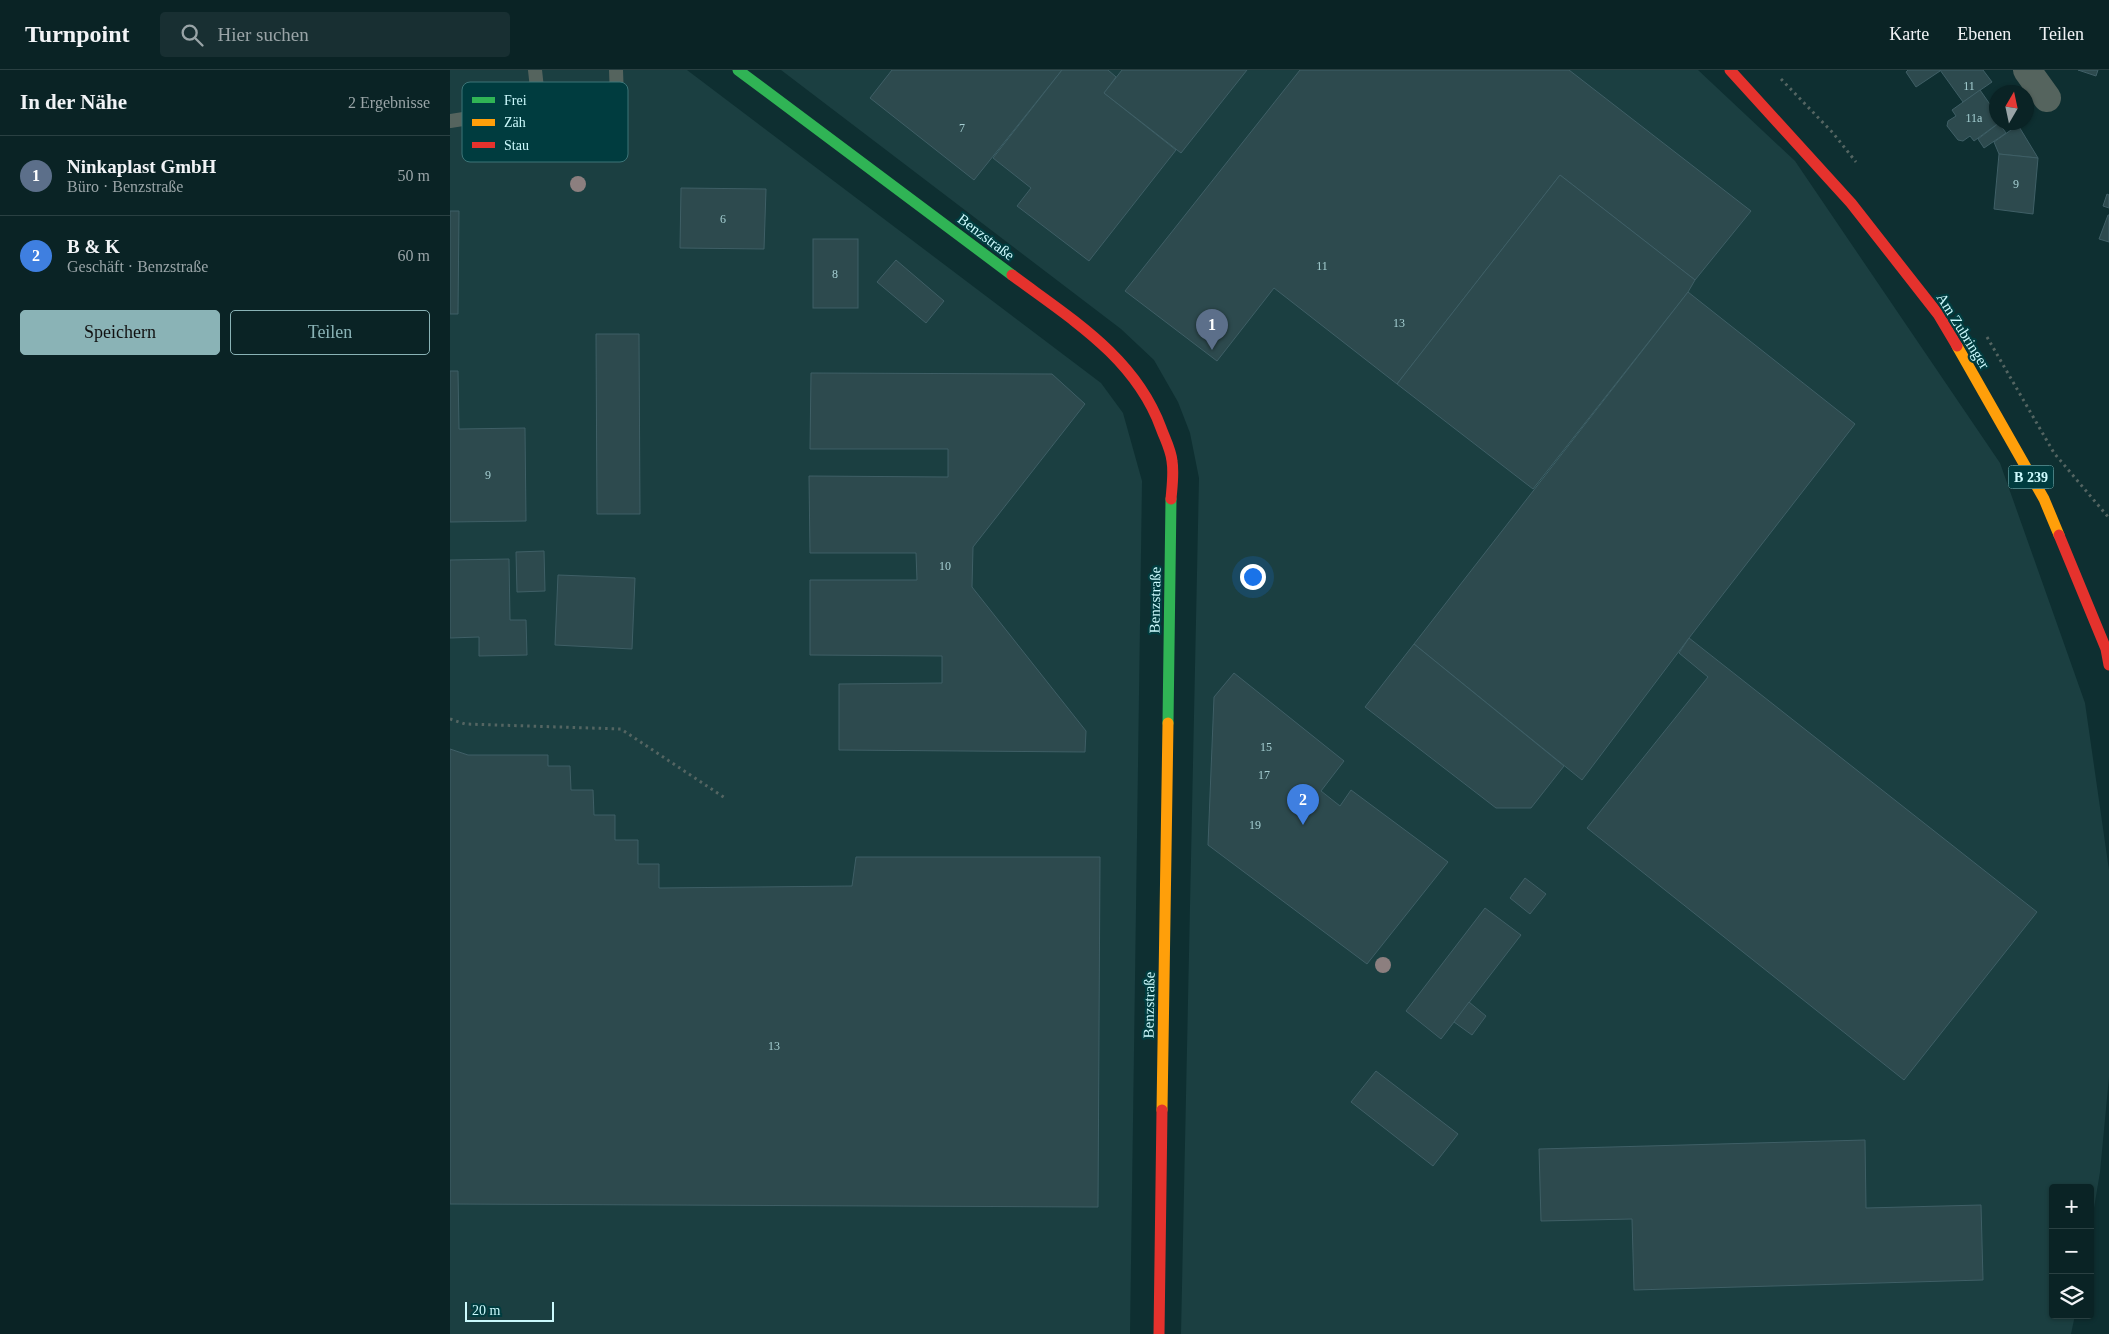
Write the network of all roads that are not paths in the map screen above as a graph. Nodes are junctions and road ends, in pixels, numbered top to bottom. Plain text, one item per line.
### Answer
1 (738, 70) edge
2 (1730, 70) edge
3 (2027, 70) edge
4 (2046, 98) dead end
5 (2107, 648) edge
6 (2109, 665) edge
7 (1159, 1334) edge

1 - 7 street, Benzstraße
2 - 5 street, Am Zubringer / B 239
3 - 4 street
5 - 6 street, B 239

